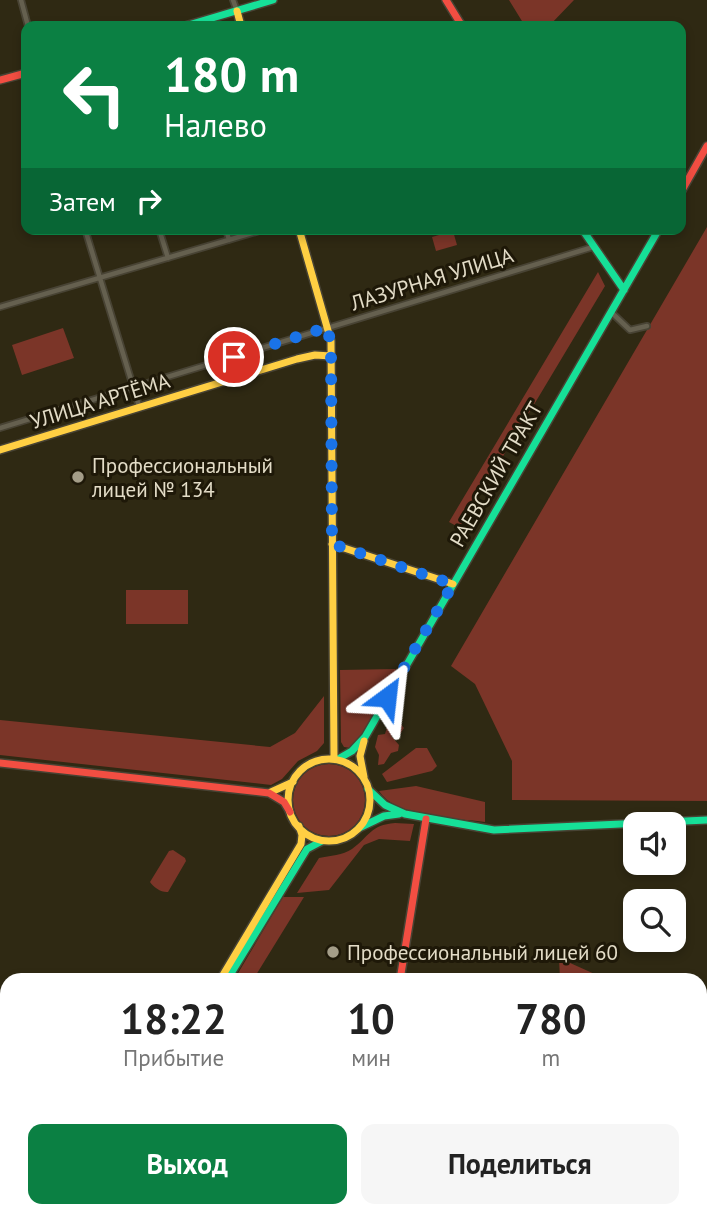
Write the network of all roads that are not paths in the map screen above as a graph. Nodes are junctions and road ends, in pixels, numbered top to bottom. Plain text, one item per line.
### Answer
1 (21, 0) edge
2 (233, 0) edge
3 (273, 0) edge
4 (446, 0) edge
5 (237, 11) junction
6 (27, 21) edge
7 (202, 21) edge
8 (240, 21) edge
9 (459, 21) edge
10 (21, 74) edge
11 (0, 80) edge
12 (707, 146) edge
13 (686, 183) edge
14 (87, 235) edge
15 (161, 235) edge
16 (228, 235) edge
17 (246, 235) edge
18 (301, 235) edge
19 (586, 235) edge
20 (656, 235) edge
21 (229, 240) junction
22 (593, 247) junction
23 (168, 258) junction
24 (99, 278) junction
25 (624, 290) junction
26 (0, 307) edge
27 (611, 313) junction
28 (647, 326) dead end
29 (328, 327) junction
30 (331, 356) junction
31 (132, 387) junction
32 (139, 406) junction
33 (0, 428) edge
34 (0, 450) edge
35 (332, 544) junction
36 (453, 584) junction
37 (365, 737) junction
38 (336, 759) junction
39 (0, 763) edge
40 (365, 779) junction
41 (293, 782) junction
42 (368, 789) junction
43 (270, 793) junction
44 (290, 812) junction
45 (405, 814) junction
46 (426, 819) junction
47 (707, 820) edge
48 (298, 826) junction
49 (359, 828) junction
50 (323, 841) junction
51 (224, 973) edge
52 (231, 973) edge
53 (401, 973) edge

1 - 6 street
2 - 5 street
3 - 5 main road
4 - 9 main road
5 - 7 main road
5 - 8 main road
10 - 11 main road
12 - 13 main road
14 - 24 street
15 - 23 street
16 - 21 street
17 - 21 street
18 - 29 main road
19 - 22 main road
20 - 25 main road, РАЕВСКИЙ ТРАКТ
21 - 23 street
22 - 25 main road
22 - 29 street, ЛАЗУРНАЯ УЛИЦА
23 - 24 street
24 - 26 street
24 - 31 street
25 - 27 main road, РАЕВСКИЙ ТРАКТ
27 - 28 street
27 - 36 main road, РАЕВСКИЙ ТРАКТ
29 - 30 main road
29 - 31 street, ЛАЗУРНАЯ УЛИЦА
30 - 32 main road, УЛИЦА АРТЁМА
30 - 35 main road
31 - 32 street
31 - 33 street, ЛАЗУРНАЯ УЛИЦА
32 - 34 main road, УЛИЦА АРТЁМА
35 - 36 main road
35 - 38 main road
36 - 37 main road, РАЕВСКИЙ ТРАКТ
37 - 38 main road, РАЕВСКИЙ ТРАКТ
37 - 40 main road, РАЕВСКИЙ ТРАКТ
38 - 40 main road
38 - 41 main road
39 - 43 main road
40 - 42 main road
41 - 43 main road
41 - 44 main road
42 - 45 main road
42 - 49 main road
43 - 44 main road
44 - 48 main road
45 - 46 main road
45 - 49 main road
46 - 47 main road
46 - 53 main road
48 - 50 main road
48 - 51 main road
49 - 50 main road
50 - 52 main road

